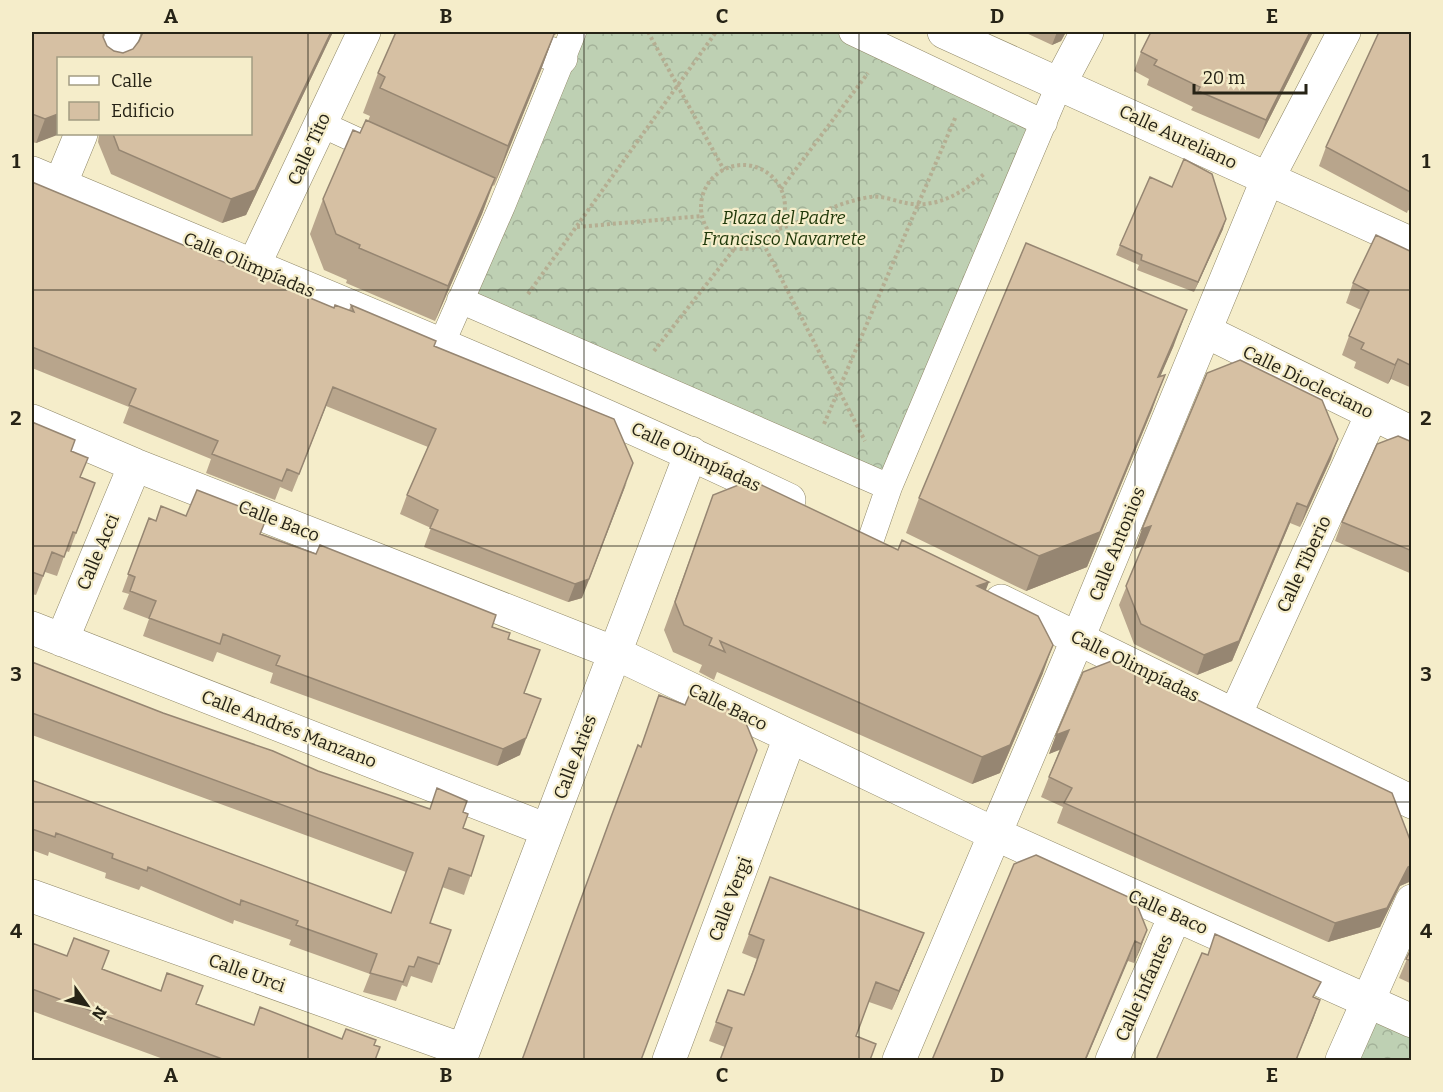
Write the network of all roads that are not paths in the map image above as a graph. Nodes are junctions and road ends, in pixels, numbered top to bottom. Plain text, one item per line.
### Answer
1 (124, 32) edge
2 (363, 32) edge
3 (499, 32) edge
4 (852, 32) edge
5 (944, 32) edge
6 (1087, 32) edge
7 (1344, 32) edge
8 (567, 45) edge
9 (113, 57) edge
10 (1060, 82) junction
11 (1044, 123) junction
12 (321, 124) junction
13 (80, 135) edge
14 (406, 163) edge
15 (1268, 178) junction
16 (46, 179) edge
17 (1412, 244) edge
18 (253, 267) junction
19 (460, 300) junction
20 (1205, 331) junction
21 (441, 345) junction
22 (1372, 414) junction
23 (32, 421) edge
24 (1412, 433) edge
25 (691, 453) junction
26 (135, 465) junction
27 (889, 487) junction
28 (871, 539) junction
29 (902, 554) edge
30 (975, 589) edge
31 (32, 628) edge
32 (1078, 638) junction
33 (62, 640) junction
34 (615, 653) junction
35 (1235, 715) junction
36 (790, 737) junction
37 (1412, 802) edge
38 (547, 830) junction
39 (995, 834) junction
40 (32, 896) edge
41 (1412, 901) edge
42 (1175, 916) junction
43 (1368, 1002) junction
44 (1412, 1021) edge
45 (462, 1055) edge
46 (669, 1060) edge
47 (899, 1060) edge
48 (1112, 1060) edge
49 (1342, 1060) edge

1 - 9 street
2 - 12 street, Calle Tito
3 - 8 street
4 - 11 street
5 - 10 street, Calle Aureliano
6 - 10 street
7 - 15 street, Calle Antonios
8 - 19 street
10 - 11 street
10 - 15 street, Calle Aureliano
11 - 27 street
12 - 14 street
12 - 18 street, Calle Tito
13 - 16 street
15 - 17 street, Calle Aureliano
15 - 20 street, Calle Antonios
16 - 18 street, Calle Olimpíadas
18 - 21 street, Calle Olimpíadas
19 - 21 street
19 - 27 street
20 - 22 street, Calle Diocleciano
20 - 32 street, Calle Antonios
21 - 25 street, Calle Olimpíadas
22 - 24 street, Calle Diocleciano
22 - 35 street, Calle Tiberio
23 - 26 street, Calle Baco
25 - 28 street, Calle Olimpíadas
25 - 34 street, Calle Aries
26 - 33 street, Calle Acci
26 - 34 street, Calle Baco
27 - 28 street
28 - 29 street, Calle Olimpíadas
30 - 32 street, Calle Olimpíadas
31 - 33 street, Calle Andrés Manzano
32 - 35 street, Calle Olimpíadas
32 - 39 street, Calle Antonios
33 - 38 street, Calle Andrés Manzano
34 - 36 street, Calle Baco
34 - 38 street, Calle Aries
35 - 37 street, Calle Olimpíadas
36 - 39 street, Calle Baco
36 - 46 street, Calle Vergi
38 - 45 street, Calle Aries
39 - 42 street, Calle Baco
39 - 47 street, Calle Antonios
40 - 45 street, Calle Urci
41 - 43 street
42 - 43 street, Calle Baco
42 - 48 street, Calle Infantes
43 - 44 street, Calle Baco
43 - 49 street

